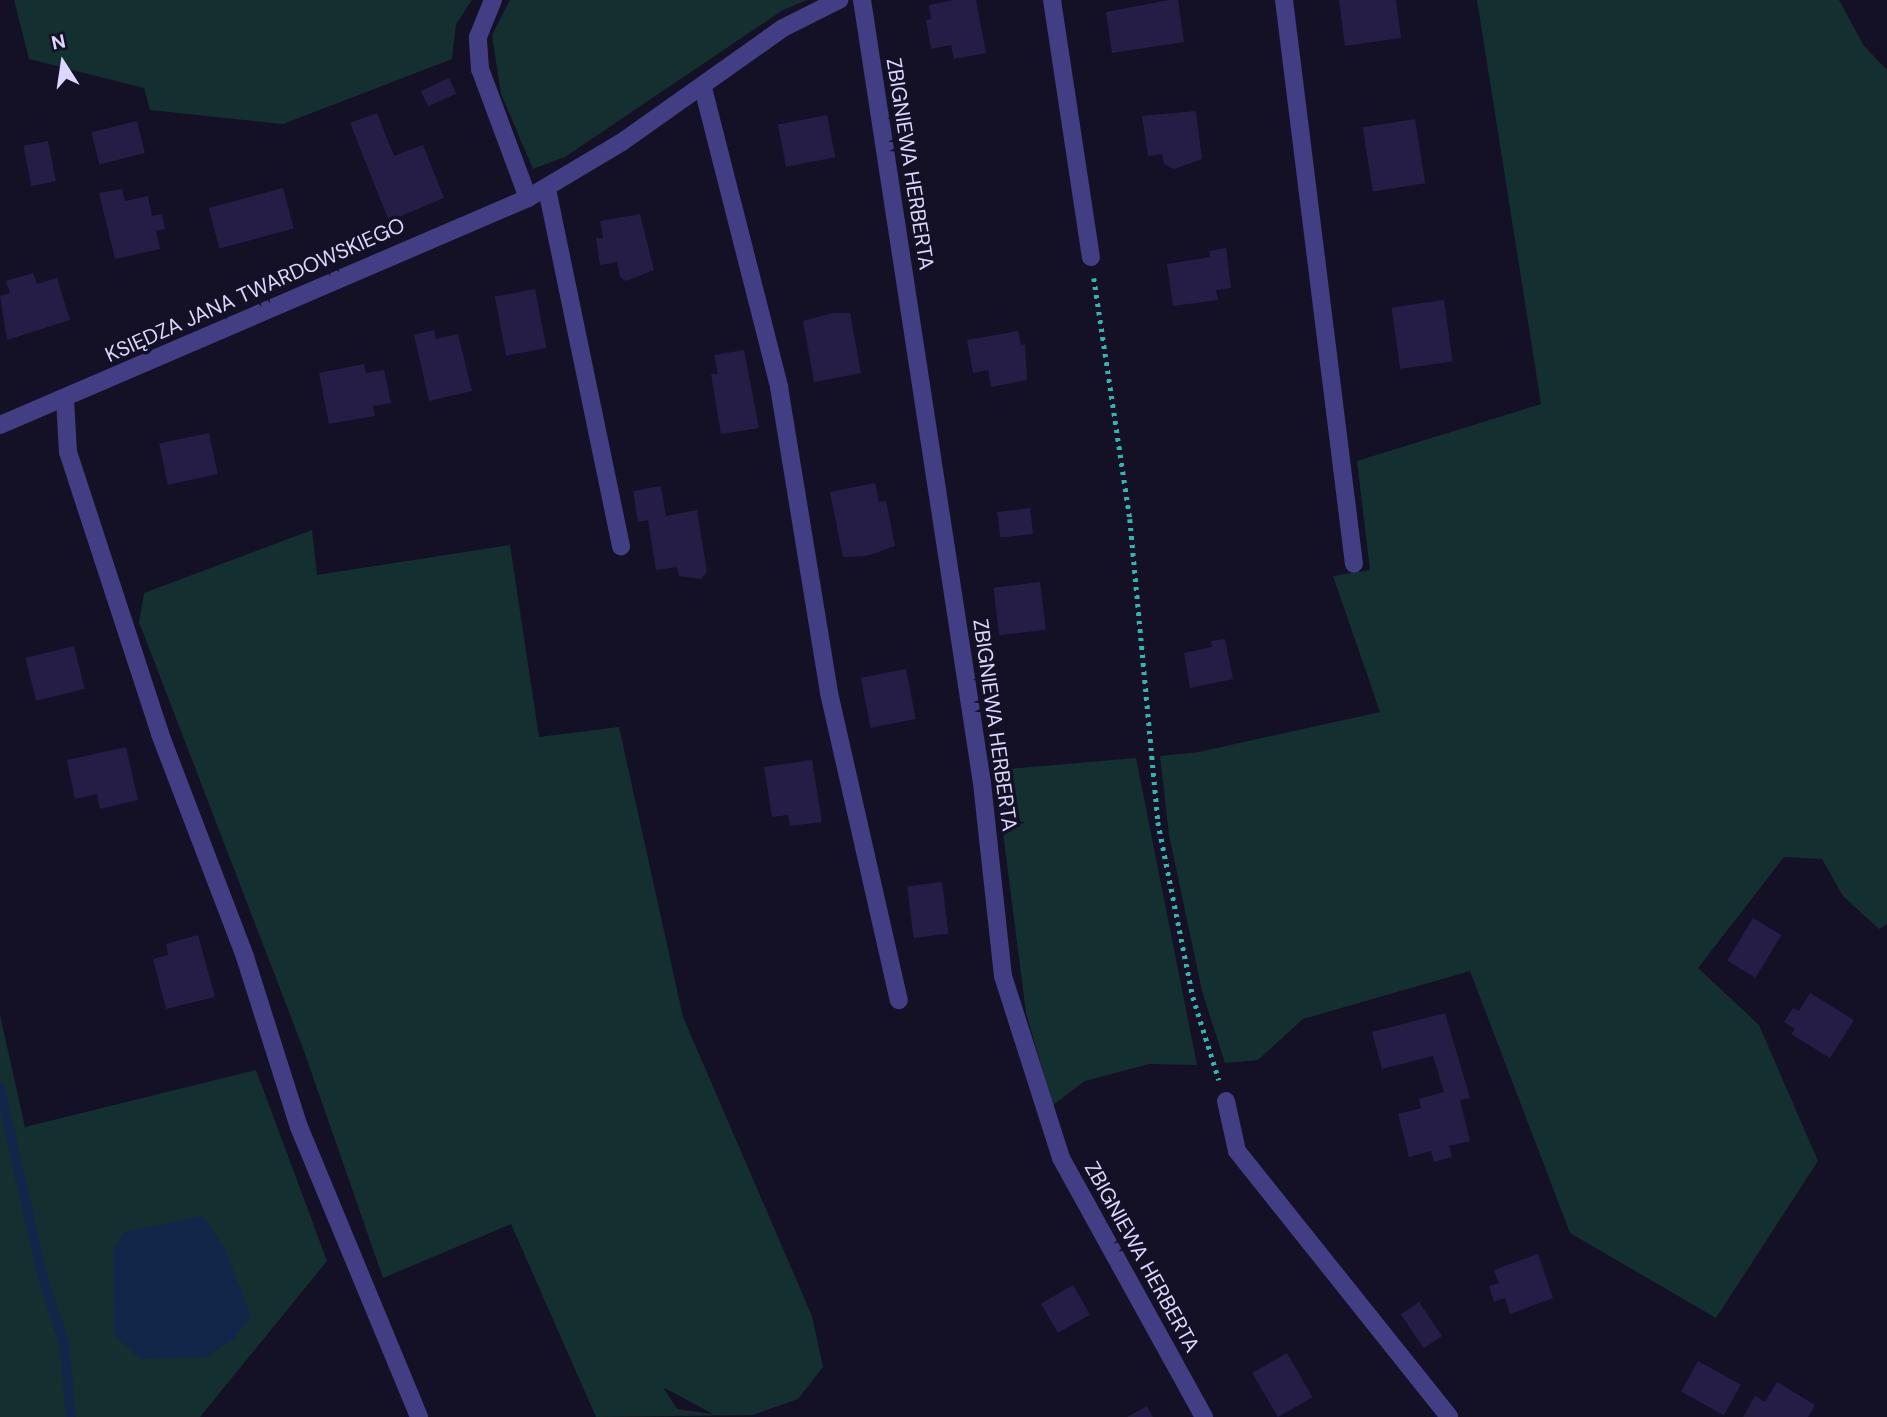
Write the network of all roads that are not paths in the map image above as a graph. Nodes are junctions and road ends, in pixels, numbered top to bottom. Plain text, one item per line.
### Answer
1 (492, 0) edge
2 (839, 0) edge
3 (862, 0) edge
4 (1052, 0) edge
5 (1284, 0) edge
6 (703, 88) junction
7 (547, 189) junction
8 (528, 198) junction
9 (1091, 257) road end
10 (65, 399) junction
11 (0, 425) edge
12 (621, 546) dead end
13 (1354, 564) dead end
14 (899, 1000) dead end
15 (1226, 1101) road end
16 (419, 1417) edge
17 (1204, 1417) edge
18 (1449, 1417) edge

1 - 8 street
2 - 6 street, KSIĘDZA JANA TWARDOWSKIEGO
3 - 17 street, ZBIGNIEWA HERBERTA
4 - 9 street
5 - 13 street
6 - 7 street, KSIĘDZA JANA TWARDOWSKIEGO
6 - 14 street
7 - 8 street, KSIĘDZA JANA TWARDOWSKIEGO
7 - 12 street
8 - 10 street, KSIĘDZA JANA TWARDOWSKIEGO
10 - 11 street, KSIĘDZA JANA TWARDOWSKIEGO
10 - 16 street
15 - 18 street

